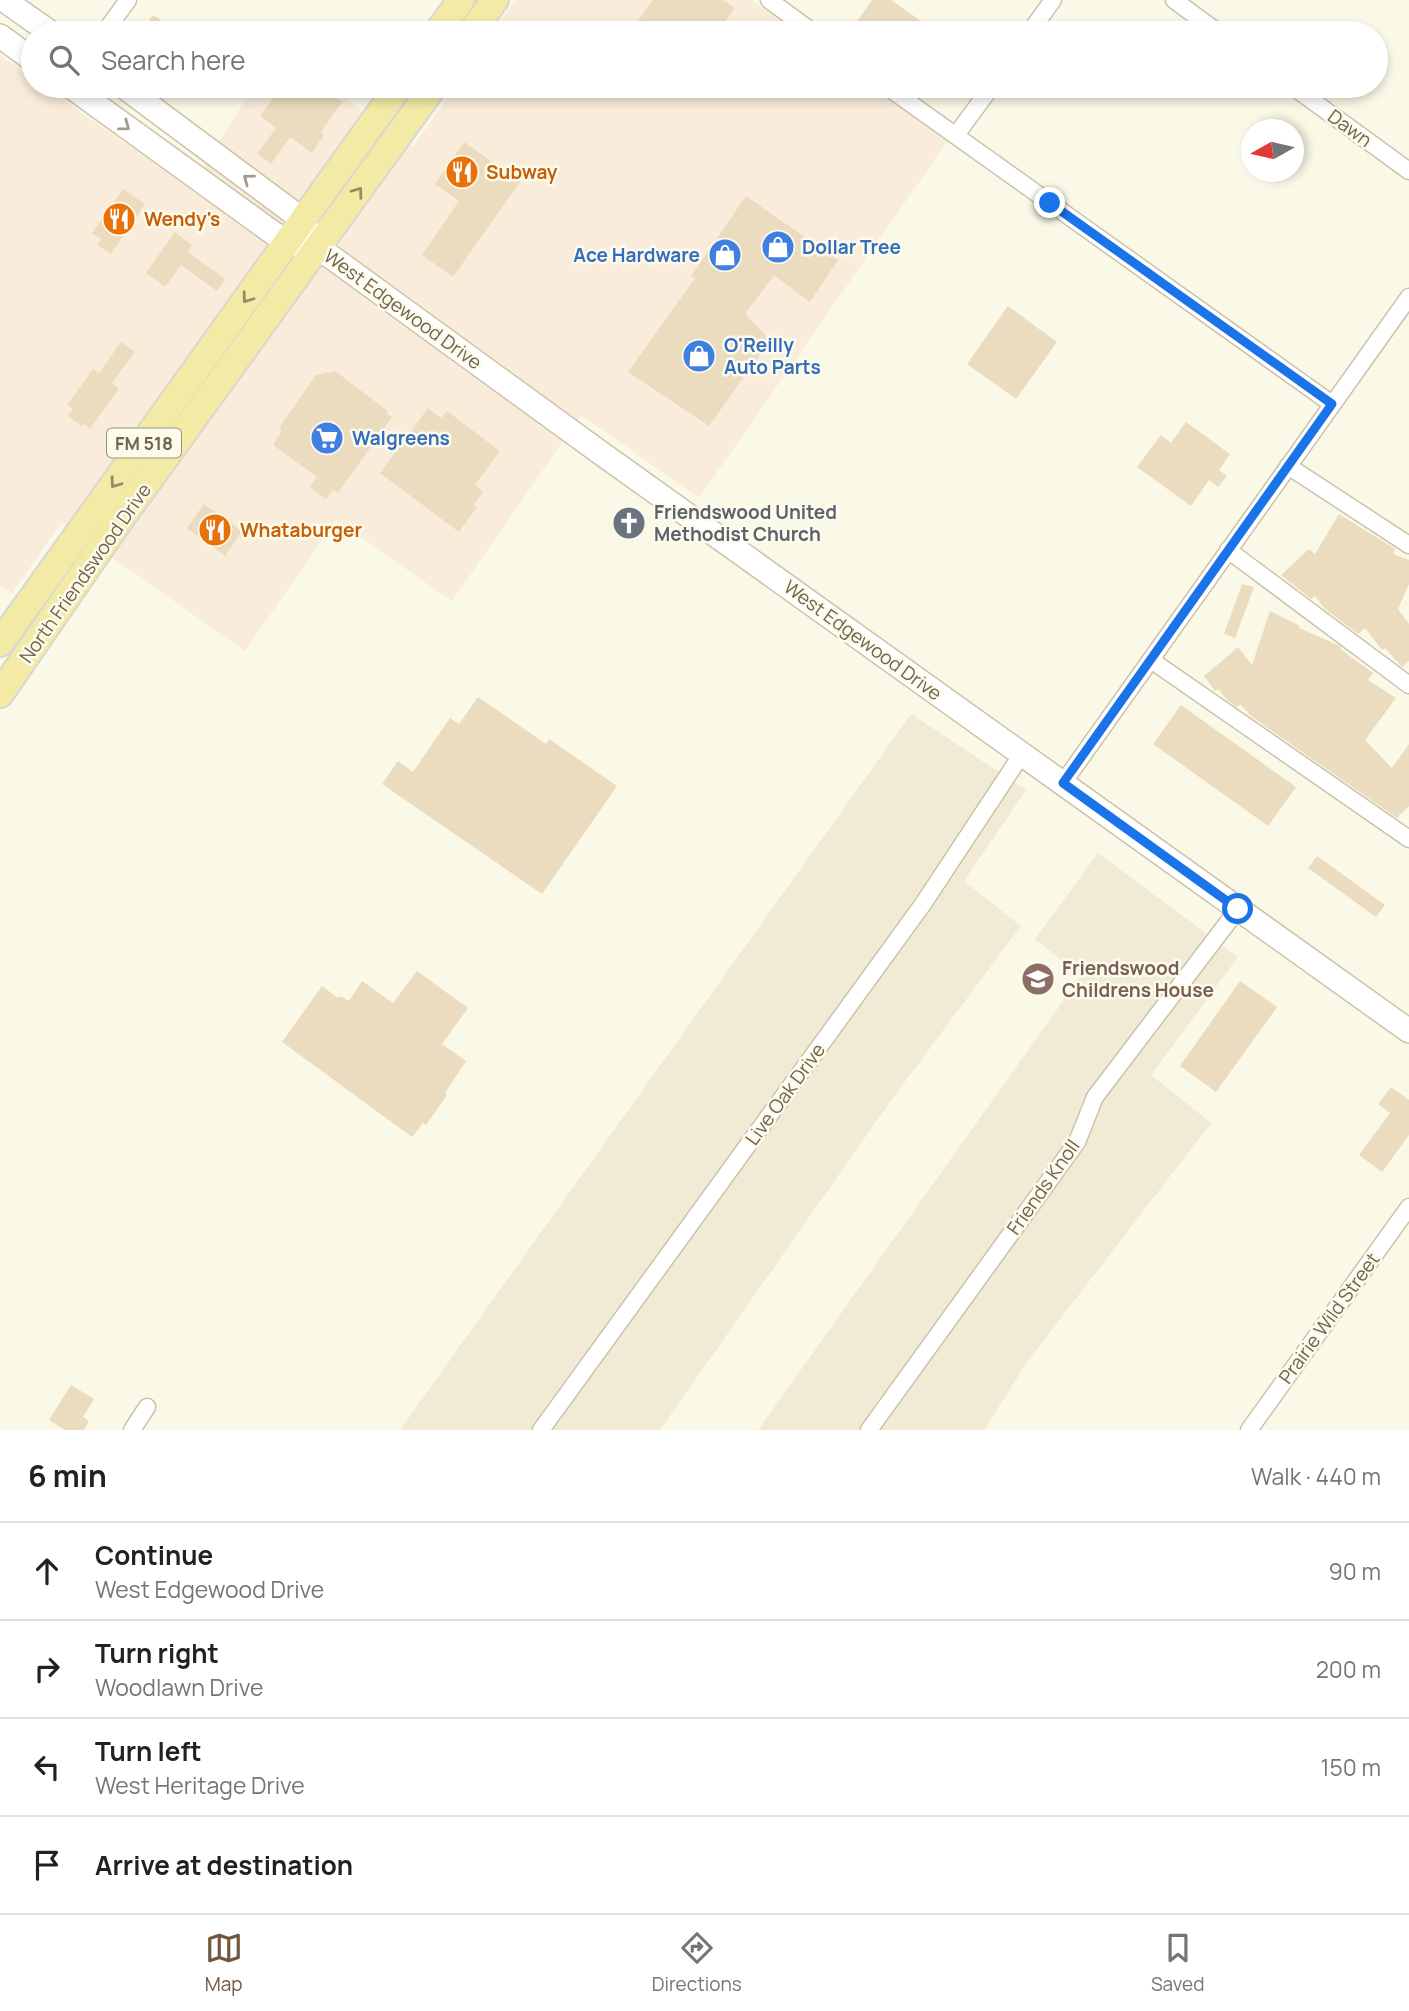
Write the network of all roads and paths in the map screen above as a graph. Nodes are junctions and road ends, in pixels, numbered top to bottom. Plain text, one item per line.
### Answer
1 (4, 0) edge
2 (128, 0) edge
3 (461, 0) edge
4 (495, 0) edge
5 (769, 0) edge
6 (1053, 0) edge
7 (1174, 0) edge
8 (34, 21) edge
9 (113, 21) edge
10 (446, 21) edge
11 (480, 21) edge
12 (798, 21) edge
13 (1038, 21) edge
14 (1203, 21) edge
15 (0, 36) edge
16 (21, 51) edge
17 (87, 98) edge
18 (139, 98) edge
19 (390, 98) edge
20 (425, 98) edge
21 (903, 98) edge
22 (983, 98) edge
23 (1309, 98) edge
24 (956, 135) junction
25 (1409, 171) edge
26 (303, 220) junction
27 (287, 243) junction
28 (318, 248) junction
29 (1409, 297) edge
30 (1332, 404) junction
31 (1288, 466) junction
32 (96, 509) junction
33 (115, 527) junction
34 (1409, 545) edge
35 (1228, 550) junction
36 (0, 643) edge
37 (1151, 660) junction
38 (1409, 685) edge
39 (0, 694) edge
40 (1023, 754) junction
41 (1063, 783) junction
42 (1409, 839) edge
43 (1238, 909) junction
44 (1409, 1031) edge
45 (1409, 1207) edge
46 (147, 1407) dead end
47 (132, 1430) edge
48 (541, 1430) edge
49 (869, 1430) edge
50 (1249, 1430) edge

1 - 8 main road
2 - 9 street
3 - 10 main road
4 - 11 main road
5 - 12 street
6 - 13 street
7 - 14 street
15 - 16 main road
17 -> 27 main road
26 -> 18 main road
19 - 26 main road, FM 518
28 -> 20 main road, FM 518
21 - 24 street
22 - 24 street
23 - 25 street, Dawn
24 - 30 street
26 - 27 main road, FM 518
26 - 28 main road
27 - 28 main road
27 -> 32 main road, North Friendswood Drive / FM 518
28 - 33 main road, North Friendswood Drive / FM 518
28 - 40 main road, West Edgewood Drive
29 - 30 street
30 - 31 street
31 - 34 street
31 - 35 street
32 - 33 main road
32 - 36 main road, North Friendswood Drive / FM 518
33 - 39 main road, North Friendswood Drive / FM 518
35 - 37 street
35 - 38 street
37 - 41 street
37 - 42 street
40 - 41 main road, West Edgewood Drive
40 - 48 street, Live Oak Drive
41 - 43 main road, West Edgewood Drive
43 - 44 main road, West Edgewood Drive
43 - 49 street, Friends Knoll
45 - 50 street, Prairie Wild Street
46 - 47 street

